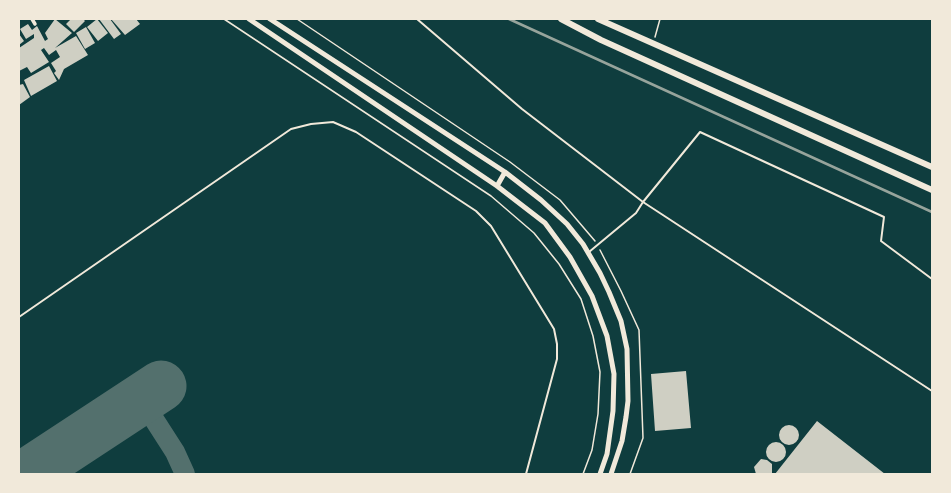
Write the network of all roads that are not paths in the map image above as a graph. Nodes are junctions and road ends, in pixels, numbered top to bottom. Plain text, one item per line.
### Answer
1 (32, 19) edge
2 (249, 19) edge
3 (270, 19) edge
4 (417, 19) edge
5 (561, 19) edge
6 (598, 19) edge
7 (35, 24) dead end
8 (932, 167) edge
9 (505, 172) junction
10 (497, 186) junction
11 (932, 190) edge
12 (643, 202) junction
13 (588, 253) junction
14 (932, 280) edge
15 (19, 317) edge
16 (932, 391) edge
17 (526, 474) edge
18 (600, 474) edge
19 (611, 474) edge

1 - 7 street
2 - 10 main road
3 - 9 main road
4 - 12 lane
5 - 11 highway
6 - 8 highway
9 - 10 main road
9 - 13 main road
10 - 18 main road
12 - 13 lane
12 - 14 lane
12 - 16 lane
13 - 19 main road
15 - 17 lane

